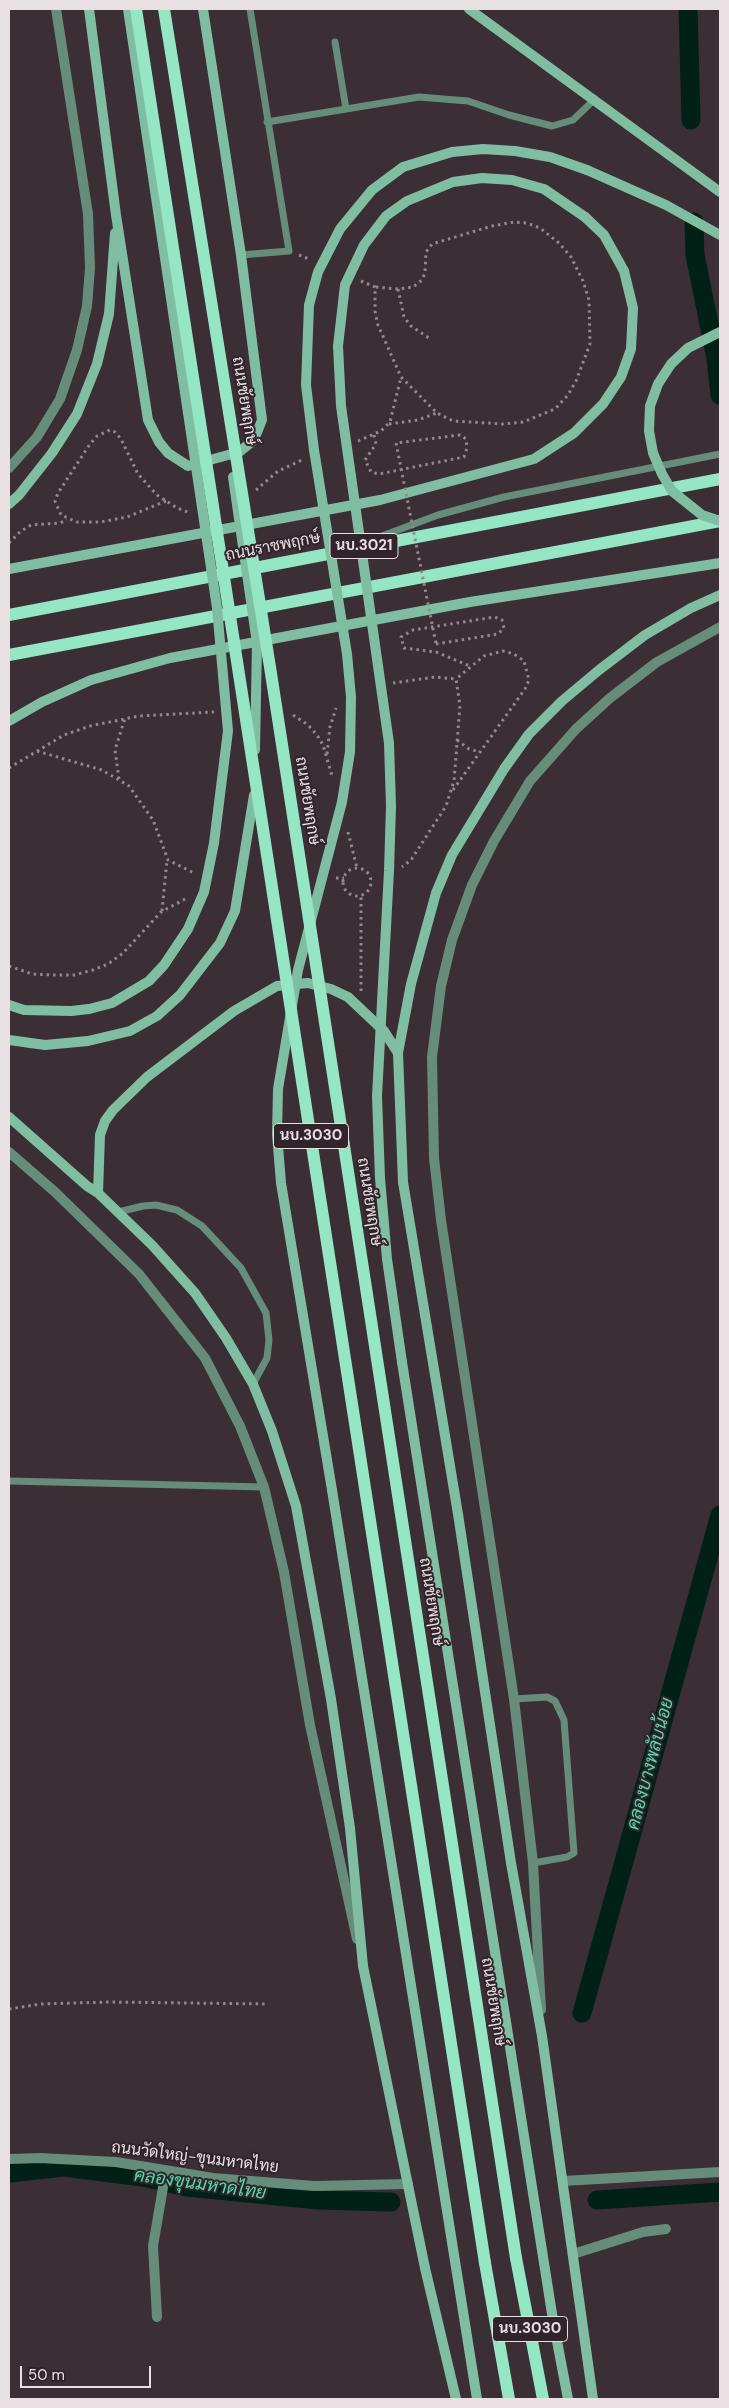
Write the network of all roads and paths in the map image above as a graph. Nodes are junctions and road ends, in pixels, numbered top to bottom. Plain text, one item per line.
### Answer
1 (56, 9) edge
2 (89, 9) edge
3 (128, 9) edge
4 (136, 9) edge
5 (160, 9) edge
6 (164, 9) edge
7 (203, 9) edge
8 (250, 9) edge
9 (469, 9) edge
10 (334, 42) dead end
11 (595, 99) junction
12 (346, 109) junction
13 (267, 122) junction
14 (720, 192) edge
15 (116, 215) junction
16 (720, 235) edge
17 (289, 251) junction
18 (241, 255) junction
19 (315, 262) dead end
20 (358, 280) dead end
21 (375, 287) junction
22 (398, 289) junction
23 (720, 332) edge
24 (429, 338) dead end
25 (437, 414) junction
26 (388, 424) dead end
27 (374, 435) dead end
28 (90, 444) dead end
29 (720, 454) edge
30 (9, 468) edge
31 (720, 479) edge
32 (166, 501) dead end
33 (9, 504) edge
34 (67, 520) junction
35 (720, 521) edge
36 (9, 543) edge
37 (339, 551) junction
38 (720, 563) edge
39 (9, 569) edge
40 (720, 595) edge
41 (9, 615) edge
42 (720, 627) edge
43 (9, 654) edge
44 (470, 666) junction
45 (456, 679) junction
46 (391, 683) dead end
47 (338, 705) dead end
48 (125, 718) dead end
49 (9, 721) edge
50 (457, 740) junction
51 (37, 751) dead end
52 (480, 752) junction
53 (327, 756) dead end
54 (119, 779) junction
55 (451, 792) junction
56 (168, 860) junction
57 (395, 871) dead end
58 (203, 876) dead end
59 (379, 876) dead end
60 (334, 878) dead end
61 (344, 878) junction
62 (371, 879) junction
63 (195, 895) dead end
64 (361, 896) junction
65 (162, 912) junction
66 (9, 966) edge
67 (9, 1005) edge
68 (359, 1006) junction
69 (9, 1040) edge
70 (398, 1053) junction
71 (9, 1117) edge
72 (9, 1152) edge
73 (98, 1192) junction
74 (118, 1212) junction
75 (253, 1384) junction
76 (9, 1481) edge
77 (264, 1487) junction
78 (514, 1698) junction
79 (533, 1863) junction
80 (363, 1966) junction
81 (268, 2004) dead end
82 (9, 2009) edge
83 (542, 2036) junction
84 (9, 2159) edge
85 (720, 2172) edge
86 (165, 2173) junction
87 (563, 2181) junction
88 (408, 2184) junction
89 (666, 2229) dead end
90 (573, 2254) junction
91 (157, 2317) dead end
92 (456, 2399) edge
93 (477, 2399) edge
94 (509, 2399) edge
95 (543, 2399) edge
96 (568, 2399) edge
97 (593, 2399) edge

1 - 30 street
2 - 15 main road
3 - 67 main road, bridge
4 - 94 main road, นบ.3030, bridge
5 - 69 main road, bridge
6 - 95 main road, ถนนชัยพฤกษ์ / นบ.3030, bridge
7 - 18 main road
8 - 13 lane
9 - 11 main road
10 - 12 lane
11 - 12 lane
11 - 14 main road
12 - 13 lane
13 - 17 lane
15 - 18 main road
15 - 33 main road
16 - 93 main road, bridge
17 - 18 lane
17 - 19 path
20 - 21 path
21 - 22 path
21 - 25 path
22 - 24 path
22 - 25 path
23 - 35 main road, bridge
25 - 26 path
27 - 44 path, bridge
28 - 34 path
29 - 37 lane
31 - 37 main road, ถนนราชพฤกษ์ / นบ.3021
32 - 34 path
34 - 36 path
35 - 43 main road, นบ.3021
37 - 41 main road, ถนนราชพฤกษ์ / นบ.3021
38 - 49 main road
39 - 96 main road, bridge
40 - 70 main road
42 - 78 street
44 - 45 path
44 - 52 path
45 - 46 path
45 - 50 path
47 - 53 path
48 - 54 path
50 - 52 path
50 - 55 path
51 - 54 path
52 - 55 path
54 - 56 path
55 - 57 path
56 - 58 path
56 - 65 path
59 - 62 path
60 - 61 path
61 - 62 path
61 - 64 path
62 - 64 path
63 - 65 path
64 - 68 path
65 - 66 path
68 - 70 main road
68 - 73 main road
70 - 83 main road
71 - 73 main road
72 - 77 street
73 - 74 main road
74 - 75 main road
74 - 75 lane
75 - 80 main road
76 - 77 lane
77 - 80 street
78 - 79 street
78 - 79 lane
79 - 83 street
80 - 88 main road
81 - 82 path
83 - 87 main road
84 - 86 street, ถนนวัดใหญ่-ขุนมหาดไทย
85 - 87 street
86 - 88 street, ถนนวัดใหญ่-ขุนมหาดไทย
86 - 91 street
87 - 90 main road
88 - 92 main road
89 - 90 street
90 - 97 main road

